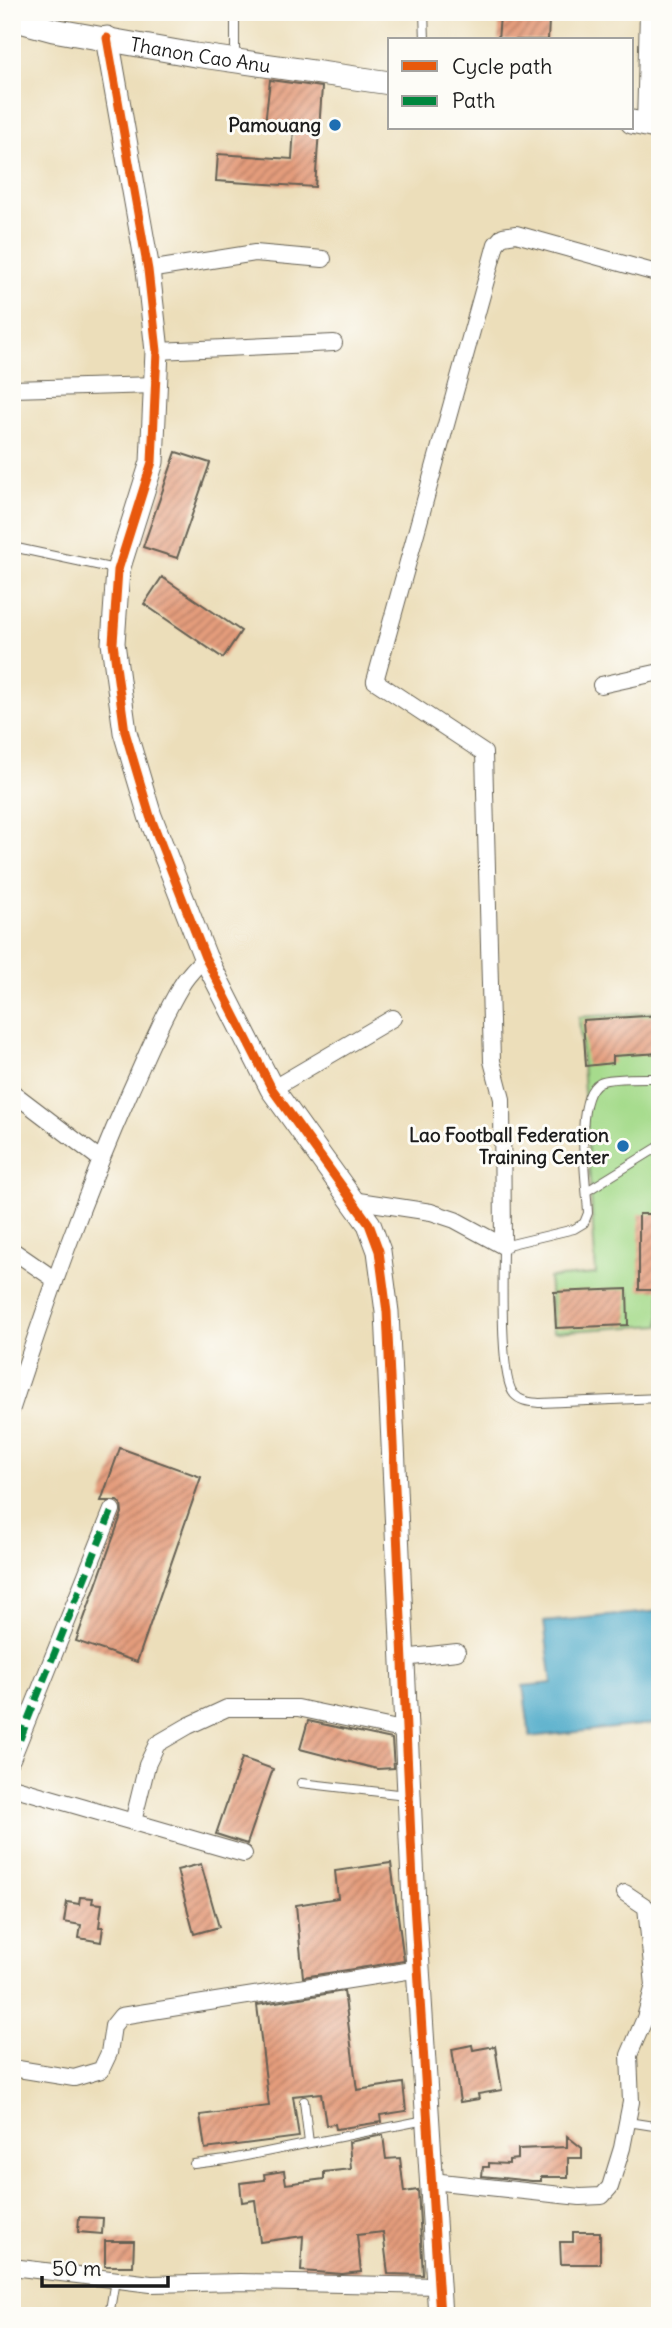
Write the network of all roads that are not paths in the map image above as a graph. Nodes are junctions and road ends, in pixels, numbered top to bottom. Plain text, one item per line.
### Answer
1 (235, 12) edge
2 (424, 12) edge
3 (648, 12) edge
4 (12, 19) edge
5 (107, 38) junction
6 (425, 38) edge
7 (236, 61) junction
8 (388, 83) edge
9 (646, 125) edge
10 (323, 259) dead end
11 (148, 270) junction
12 (660, 274) edge
13 (334, 343) dead end
14 (156, 351) junction
15 (156, 385) junction
16 (12, 389) edge
17 (12, 547) edge
18 (118, 569) junction
19 (660, 672) edge
20 (601, 685) dead end
21 (205, 957) junction
22 (393, 1018) dead end
23 (660, 1078) edge
24 (272, 1089) junction
25 (12, 1092) edge
26 (660, 1146) edge
27 (100, 1159) junction
28 (587, 1191) junction
29 (352, 1200) junction
30 (503, 1246) junction
31 (12, 1250) edge
32 (54, 1279) junction
33 (660, 1398) edge
34 (12, 1408) edge
35 (112, 1510) dead end
36 (457, 1652) dead end
37 (403, 1658) junction
38 (407, 1731) junction
39 (12, 1759) edge
40 (301, 1783) dead end
41 (12, 1787) edge
42 (409, 1795) junction
43 (133, 1822) junction
44 (244, 1854) dead end
45 (625, 1892) dead end
46 (419, 1969) junction
47 (653, 2018) edge
48 (12, 2068) edge
49 (304, 2101) dead end
50 (428, 2120) junction
51 (628, 2122) junction
52 (660, 2127) edge
53 (309, 2143) junction
54 (194, 2164) dead end
55 (432, 2181) junction
56 (12, 2267) edge
57 (115, 2280) junction
58 (439, 2286) junction
59 (109, 2316) edge
60 (440, 2316) edge

1 - 7 lane
2 - 6 lane
3 - 9 street
4 - 5 street, Thanon Cao Anu
5 - 7 street, Thanon Cao Anu
5 - 11 street
7 - 8 street, Thanon Cao Anu
10 - 11 street
11 - 14 street
12 - 30 street
13 - 14 street
14 - 15 street
15 - 16 street
15 - 18 street
17 - 18 lane
18 - 21 street
19 - 20 street
21 - 24 street
21 - 27 street
22 - 24 street
23 - 28 lane
24 - 29 street
25 - 27 street
26 - 28 lane
27 - 32 street
28 - 30 lane
29 - 30 street
29 - 37 street
30 - 33 lane
31 - 32 street
32 - 34 street
35 - 39 street
36 - 37 street
37 - 38 street
38 - 42 street
38 - 43 street
40 - 42 lane
41 - 43 street
42 - 46 street
43 - 44 street
45 - 47 street
46 - 48 street
46 - 50 street
47 - 51 street
49 - 53 lane
50 - 53 lane
50 - 55 street
51 - 52 lane
51 - 55 street
53 - 54 lane
55 - 58 street
56 - 57 street
57 - 58 street
57 - 59 lane
58 - 60 street

